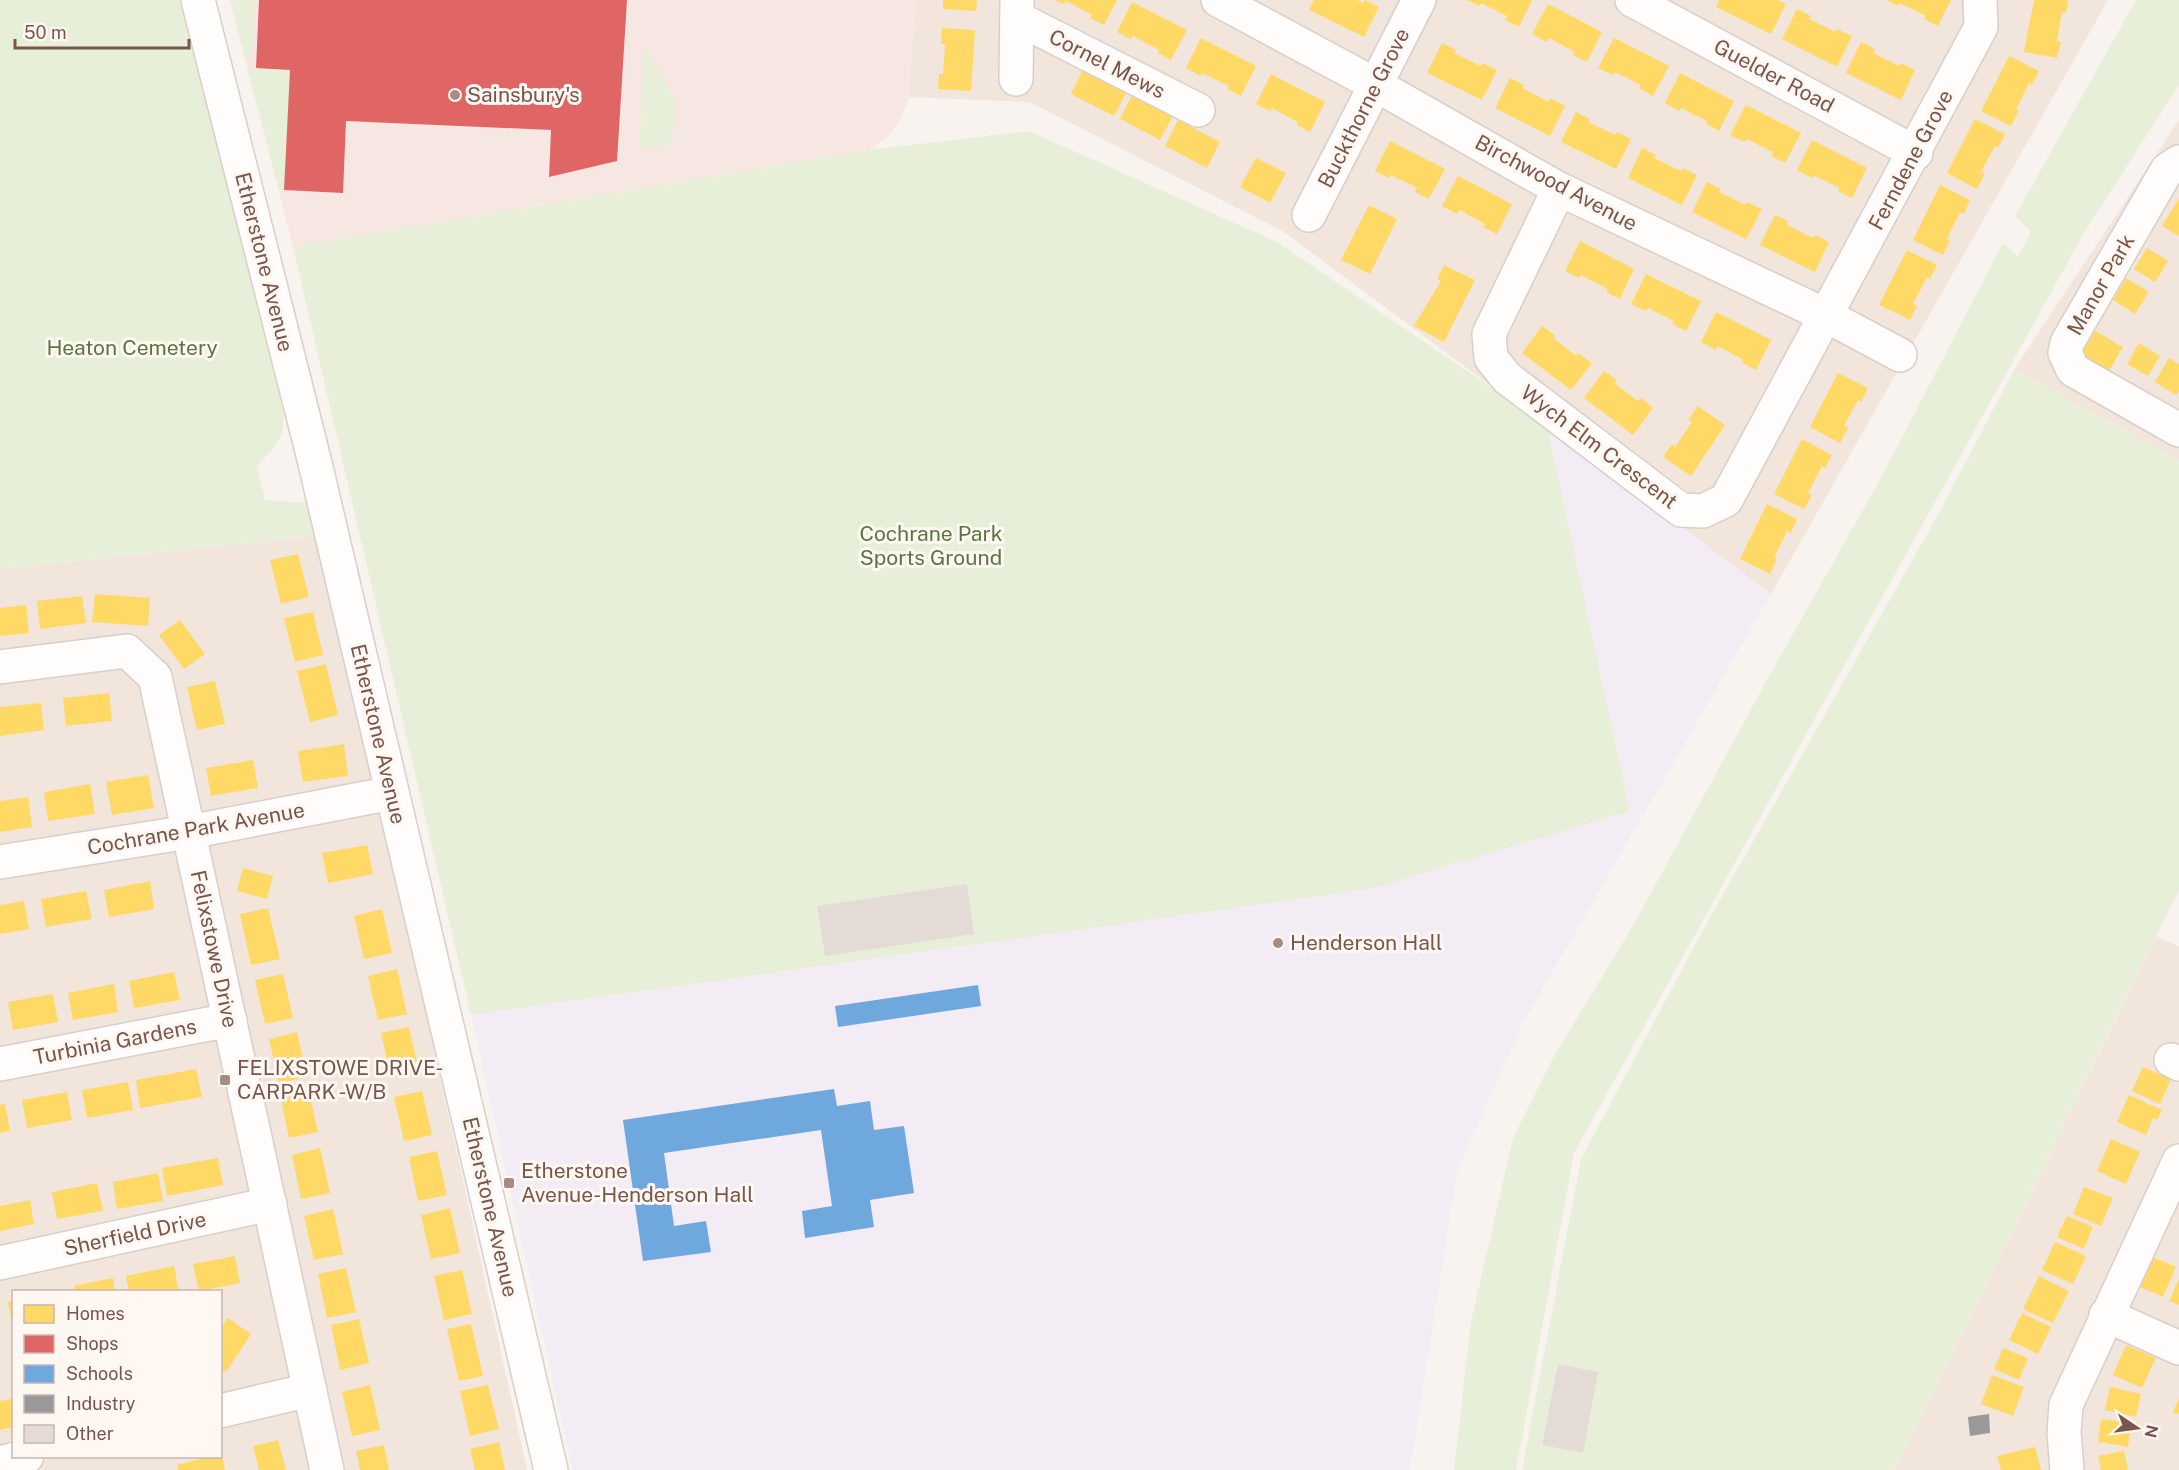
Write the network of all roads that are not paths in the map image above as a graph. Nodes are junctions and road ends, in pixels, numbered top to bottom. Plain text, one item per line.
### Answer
1 (198, 0) edge
2 (1218, 0) edge
3 (1419, 0) edge
4 (1632, 0) edge
5 (1980, 0) edge
6 (1017, 9) edge
7 (1016, 78) dead end
8 (1376, 85) junction
9 (1198, 110) dead end
10 (1916, 153) junction
11 (2179, 162) edge
12 (1559, 189) junction
13 (1309, 215) dead end
14 (1827, 316) junction
15 (1900, 355) dead end
16 (2179, 430) edge
17 (0, 668) edge
18 (392, 792) junction
19 (189, 832) junction
20 (0, 862) edge
21 (230, 1020) junction
22 (0, 1064) edge
23 (2179, 1161) edge
24 (270, 1204) junction
25 (0, 1263) edge
26 (2106, 1315) junction
27 (2179, 1348) edge
28 (310, 1390) junction
29 (222, 1411) edge
30 (19, 1458) edge
31 (0, 1463) edge
32 (327, 1470) edge
33 (551, 1470) edge
34 (2067, 1470) edge

1 - 18 street, Etherstone Avenue
2 - 8 street, Birchwood Avenue
3 - 8 street, Buckthorne Grove
4 - 10 street, Guelder Road
5 - 10 street, Ferndene Grove
6 - 7 street
6 - 9 street, Cornel Mews
8 - 12 street, Birchwood Avenue
8 - 13 street, Buckthorne Grove
10 - 14 street, Ferndene Grove
11 - 16 street, Manor Park
12 - 14 street, Birchwood Avenue
12 - 14 street, Wych Elm Crescent
14 - 15 street, Birchwood Avenue
17 - 19 street, Felixstowe Drive
18 - 19 street, Cochrane Park Avenue
18 - 33 street, Etherstone Avenue
19 - 20 street, Cochrane Park Avenue
19 - 21 street, Felixstowe Drive
21 - 22 street, Turbinia Gardens
21 - 24 street, Felixstowe Drive
23 - 26 street
24 - 25 street, Sherfield Drive
24 - 28 street, Felixstowe Drive
26 - 27 street
26 - 34 street
28 - 29 street
28 - 32 street, Felixstowe Drive
30 - 31 street

